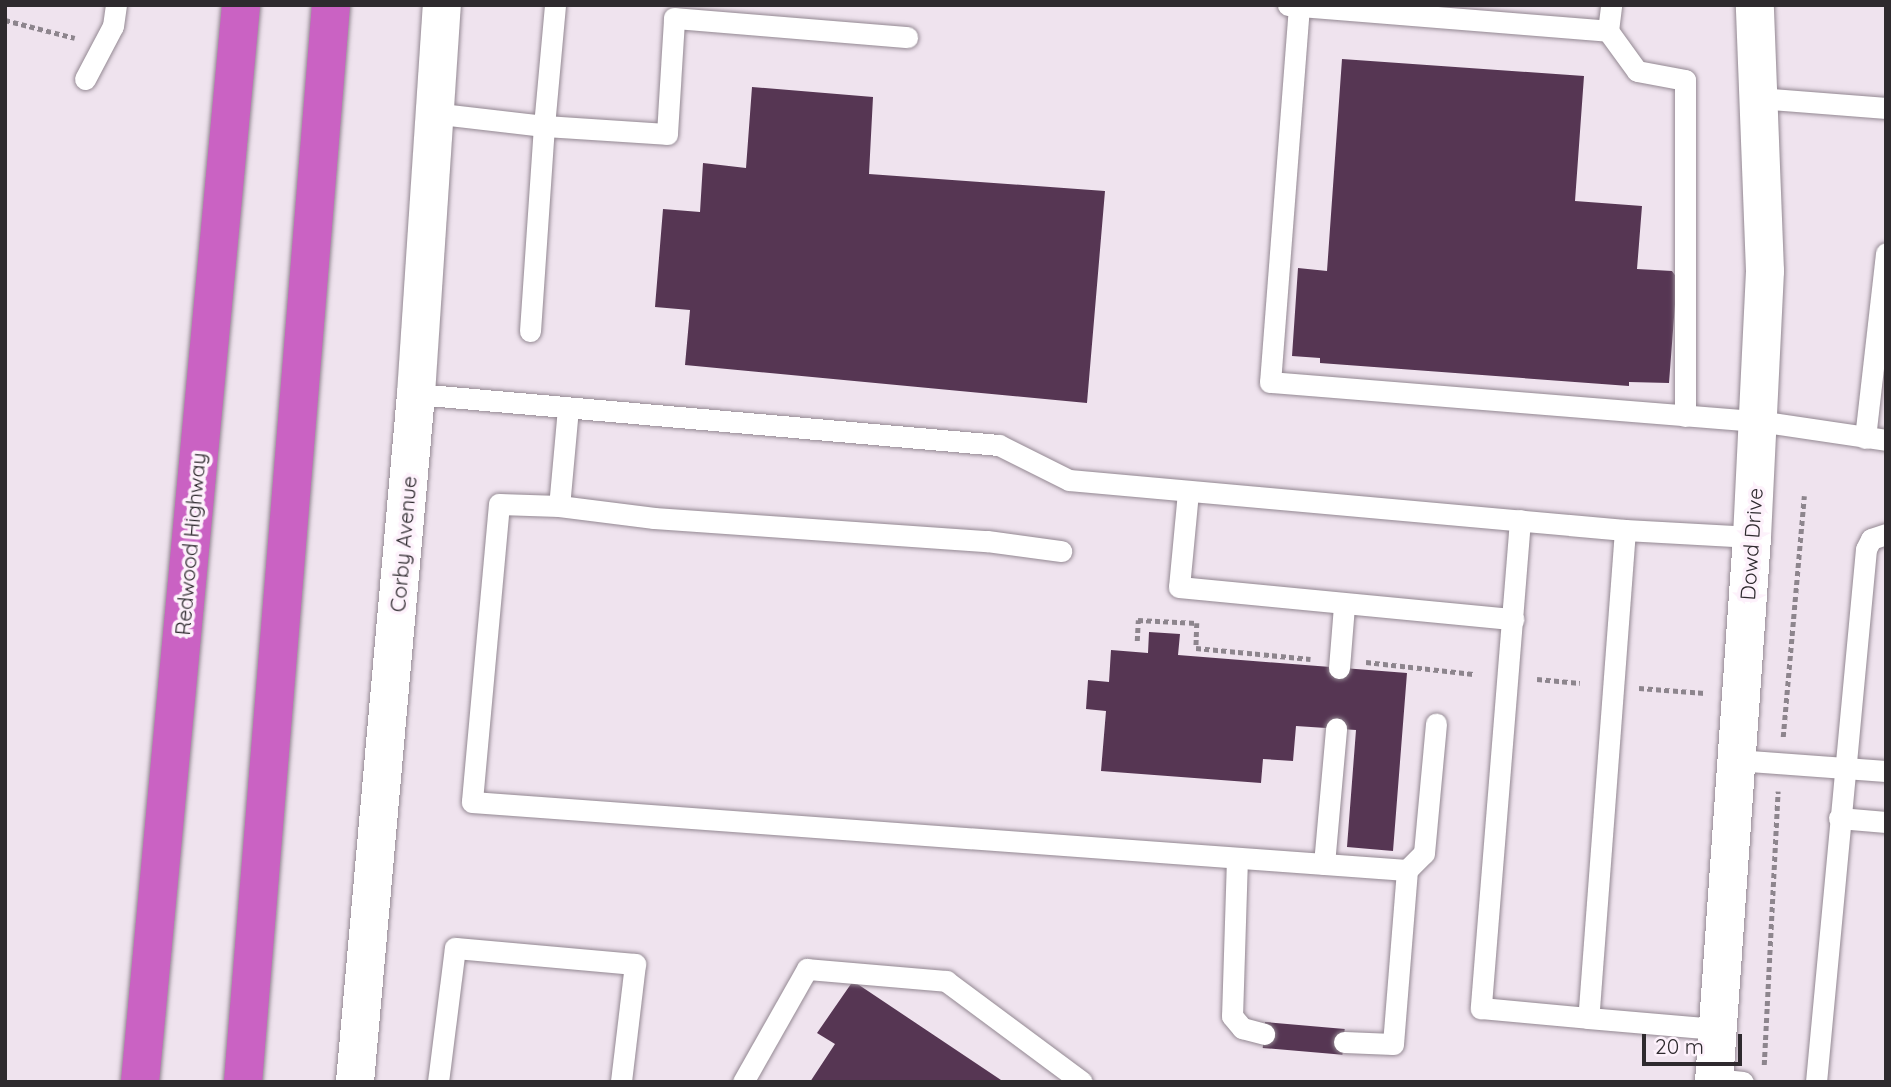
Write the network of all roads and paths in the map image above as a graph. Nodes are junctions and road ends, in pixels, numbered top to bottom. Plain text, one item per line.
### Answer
1 (116, 5) edge
2 (241, 5) edge
3 (331, 5) edge
4 (442, 5) edge
5 (555, 5) edge
6 (1611, 5) edge
7 (1755, 5) edge
8 (1292, 6) edge
9 (5, 20) edge
10 (1608, 31) junction
11 (84, 34) dead end
12 (907, 37) dead end
13 (85, 79) dead end
14 (1759, 98) junction
15 (1886, 108) edge
16 (432, 113) junction
17 (544, 126) junction
18 (1886, 253) edge
19 (530, 331) dead end
20 (416, 394) junction
21 (568, 408) junction
22 (1685, 416) junction
23 (1758, 421) junction
24 (1875, 439) edge
25 (1188, 492) junction
26 (559, 506) junction
27 (1520, 520) junction
28 (1625, 530) junction
29 (1886, 534) edge
30 (1752, 537) junction
31 (1061, 551) dead end
32 (1344, 606) junction
33 (1513, 619) junction
34 (1137, 641) dead end
35 (1310, 659) dead end
36 (1362, 662) dead end
37 (1339, 668) dead end
38 (1473, 674) dead end
39 (1537, 679) dead end
40 (1580, 683) dead end
41 (1633, 687) dead end
42 (1705, 693) dead end
43 (1436, 724) dead end
44 (1336, 729) dead end
45 (1736, 760) junction
46 (1843, 768) junction
47 (1886, 771) edge
48 (1839, 818) junction
49 (1886, 822) edge
50 (1237, 858) junction
51 (1324, 864) junction
52 (1407, 870) junction
53 (1588, 1018) junction
54 (1716, 1030) junction
55 (1264, 1034) dead end
56 (1344, 1042) dead end
57 (1724, 1081) edge
58 (139, 1082) edge
59 (243, 1082) edge
60 (355, 1082) edge
61 (438, 1082) edge
62 (621, 1082) edge
63 (743, 1082) edge
64 (1082, 1082) edge
65 (1816, 1082) edge

1 - 13 lane
2 - 58 highway, Redwood Highway
3 - 59 highway
4 - 16 street, Corby Avenue
5 - 17 lane
6 - 10 lane
7 - 14 street, Dowd Drive
8 - 10 lane
8 - 22 lane
9 - 11 path
10 - 22 lane
12 - 17 lane
14 - 15 lane
14 - 23 street, Dowd Drive
16 - 17 lane
16 - 20 street, Corby Avenue
17 - 19 lane
18 - 24 lane
20 - 21 lane
20 - 60 street, Corby Avenue
21 - 25 lane
21 - 26 lane
22 - 23 lane
23 - 24 lane
23 - 30 street, Dowd Drive
25 - 27 lane
25 - 32 lane
26 - 31 lane
26 - 50 lane
27 - 28 lane
27 - 33 lane
28 - 30 lane
28 - 53 lane
29 - 46 lane
30 - 45 street, Dowd Drive
32 - 33 lane
32 - 37 lane
33 - 53 lane
34 - 35 path
36 - 38 path
39 - 40 path
41 - 42 path
43 - 52 lane
44 - 51 lane
45 - 46 lane
45 - 54 street, Dowd Drive
46 - 47 lane
46 - 48 lane
48 - 49 lane
48 - 65 lane
50 - 51 lane
50 - 55 lane
51 - 52 lane
52 - 56 lane
53 - 54 lane
54 - 57 street, Dowd Drive
61 - 62 lane
63 - 64 lane

